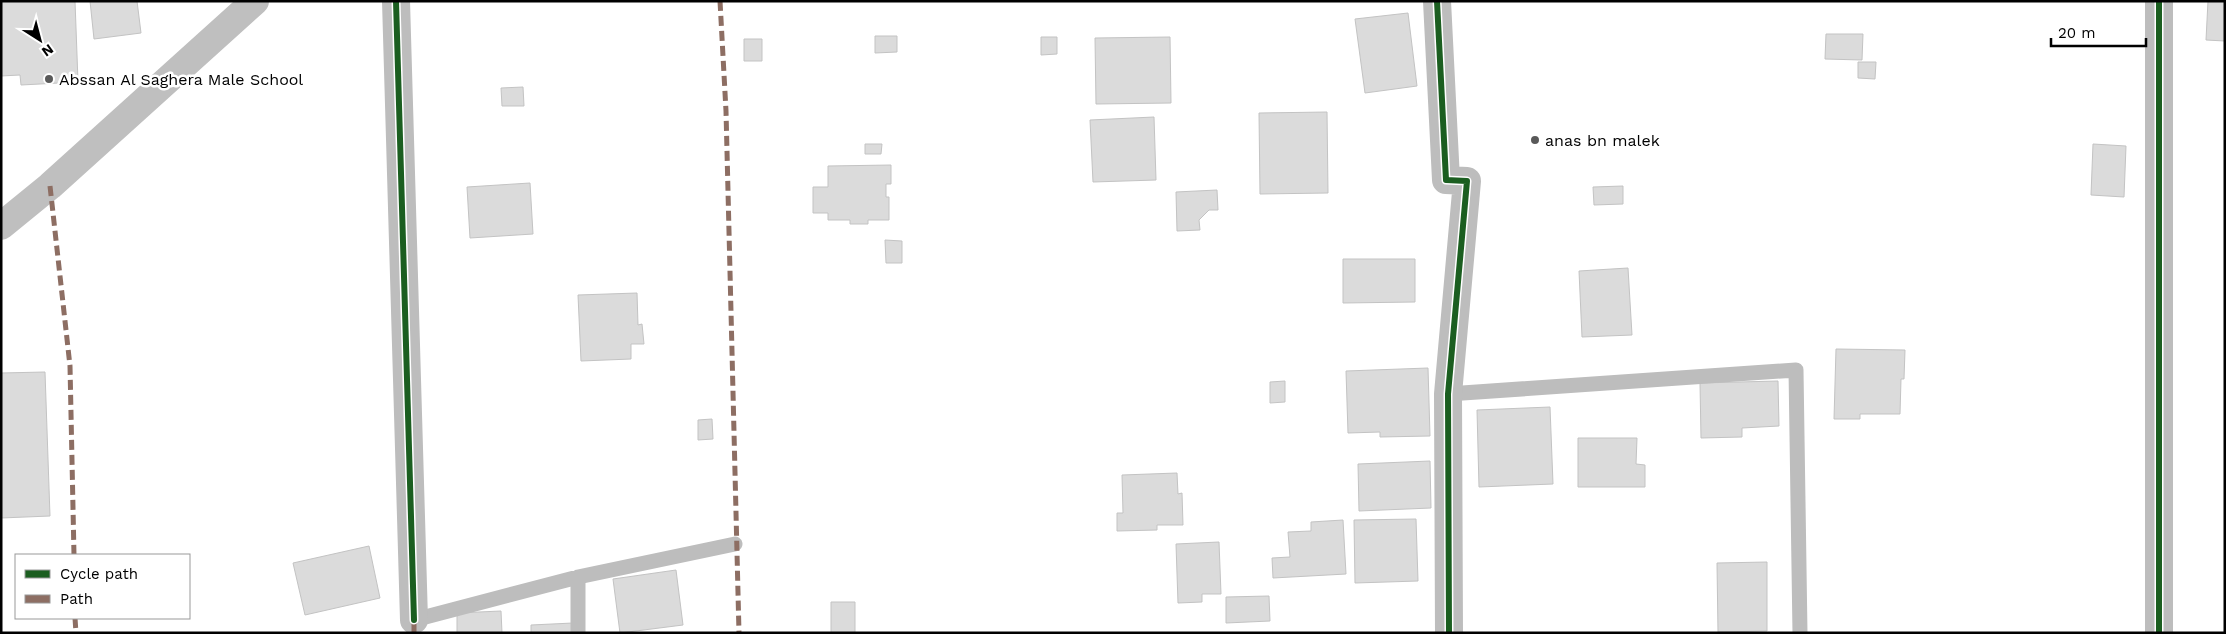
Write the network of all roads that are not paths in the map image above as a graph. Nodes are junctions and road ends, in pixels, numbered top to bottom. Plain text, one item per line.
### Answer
1 (255, 1) edge
2 (396, 1) edge
3 (1437, 1) edge
4 (2159, 1) edge
5 (1, 226) edge
6 (1448, 394) junction
7 (735, 544) dead end
8 (578, 577) junction
9 (414, 620) joint
10 (578, 633) edge
11 (1449, 633) edge
12 (1800, 633) edge
13 (2159, 633) edge

1 - 5 street
2 - 9 street
3 - 6 street
4 - 13 street
6 - 11 street
6 - 12 lane
7 - 8 lane
8 - 9 lane
8 - 10 lane

